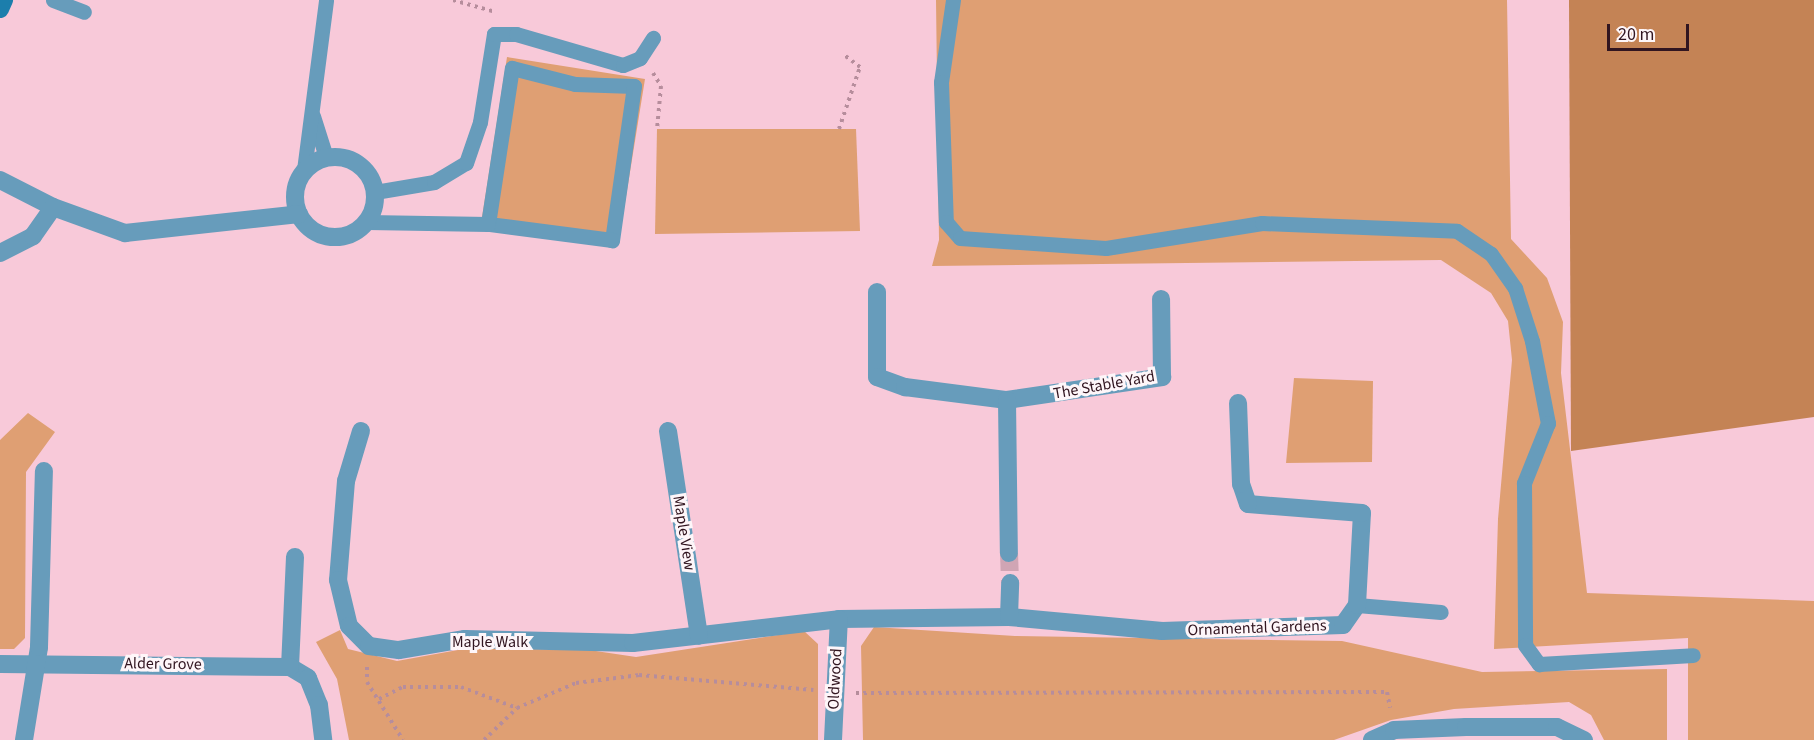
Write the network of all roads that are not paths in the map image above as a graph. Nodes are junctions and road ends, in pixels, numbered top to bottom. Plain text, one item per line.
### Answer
1 (4, 0) edge
2 (53, 0) edge
3 (326, 0) edge
4 (953, 0) edge
5 (0, 9) edge
6 (84, 12) dead end
7 (653, 38) dead end
8 (566, 53) junction
9 (575, 84) junction
10 (312, 113) junction
11 (326, 157) junction
12 (304, 170) junction
13 (0, 180) edge
14 (375, 192) junction
15 (54, 207) junction
16 (299, 214) junction
17 (367, 222) junction
18 (488, 224) junction
19 (0, 254) edge
20 (877, 292) dead end
21 (1161, 299) dead end
22 (1007, 400) junction
23 (1238, 403) dead end
24 (362, 431) dead end
25 (668, 431) dead end
26 (45, 471) dead end
27 (1009, 553) tunnel mouth
28 (295, 557) dead end
29 (1010, 583) tunnel mouth
30 (1357, 605) junction
31 (1441, 612) dead end
32 (1010, 617) junction
33 (839, 619) junction
34 (699, 636) junction
35 (1693, 655) dead end
36 (0, 664) edge
37 (35, 666) junction
38 (290, 667) junction
39 (24, 740) edge
40 (322, 740) edge
41 (833, 740) edge
42 (1372, 740) edge
43 (1584, 740) edge

1 - 5 main road
2 - 6 lane
3 - 10 lane
4 - 35 lane
7 - 8 lane
8 - 9 lane
8 - 14 lane
9 - 18 lane
9 - 18 lane
10 - 11 lane
10 - 12 lane
11 - 12 street
11 - 14 street
12 - 16 street
13 - 15 street
14 - 17 street
15 - 16 street
15 - 19 street
16 - 17 street
17 - 18 lane
20 - 22 street, The Stable Yard
21 - 22 street, The Stable Yard
22 - 27 street
23 - 30 street
24 - 34 street, Maple Walk
25 - 34 street, Maple View
26 - 37 street
28 - 38 street
29 - 32 street
30 - 31 lane
30 - 32 street, Ornamental Gardens
32 - 33 street, Ornamental Gardens
33 - 34 street, Maple Walk
33 - 41 street, Oldwood
36 - 37 street, Alder Grove
37 - 38 street, Alder Grove
37 - 39 street
38 - 40 street
42 - 43 street

